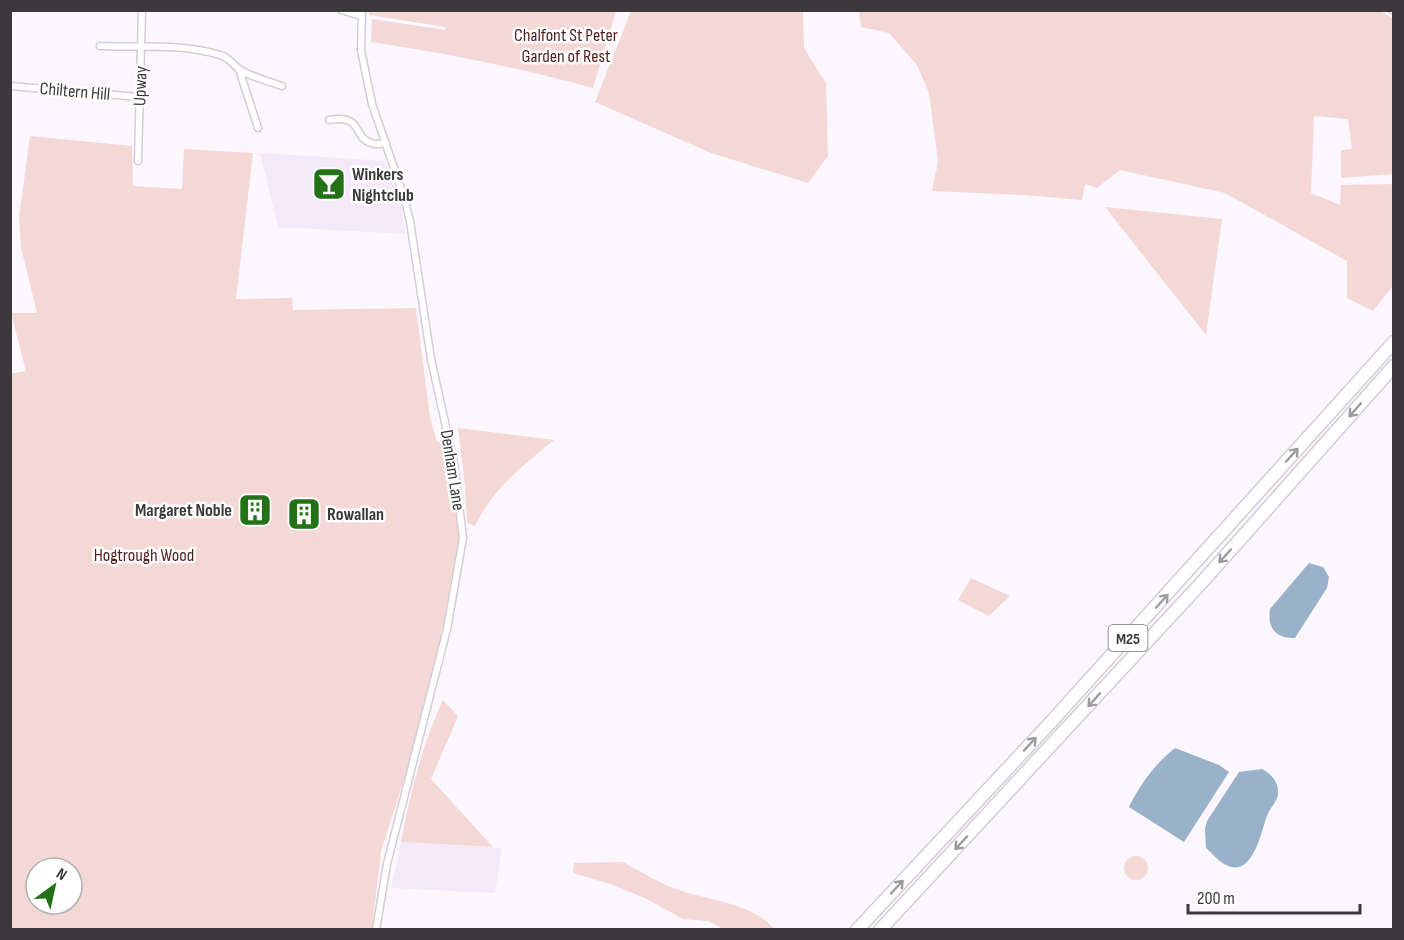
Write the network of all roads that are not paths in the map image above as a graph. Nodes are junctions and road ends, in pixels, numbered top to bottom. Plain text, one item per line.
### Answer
1 (142, 10) edge
2 (341, 10) edge
3 (361, 13) edge
4 (100, 46) dead end
5 (141, 48) junction
6 (239, 69) junction
7 (10, 86) edge
8 (282, 86) dead end
9 (139, 97) junction
10 (329, 120) dead end
11 (258, 128) dead end
12 (386, 143) junction
13 (138, 161) dead end
14 (1394, 342) edge
15 (1394, 366) edge
16 (376, 930) edge
17 (857, 930) edge
18 (880, 930) edge

1 - 5 street, Upway
2 - 3 street
3 - 12 street, Denham Lane
4 - 5 street
5 - 6 street
5 - 9 street, Upway
6 - 8 street
6 - 11 street
7 - 9 street, Chiltern Hill
9 - 13 street, Upway
10 - 12 street
12 - 16 street, Denham Lane
17 -> 14 highway, M25
15 -> 18 highway, M25

